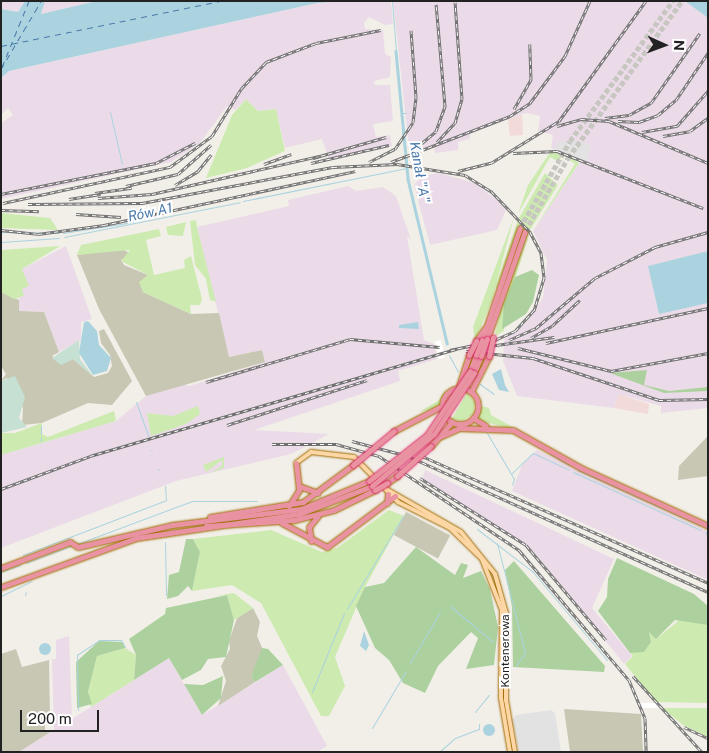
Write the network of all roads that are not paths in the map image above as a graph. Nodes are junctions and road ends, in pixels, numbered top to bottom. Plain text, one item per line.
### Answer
1 (485, 339) junction
2 (457, 388) junction
3 (471, 392) junction
4 (442, 406) junction
5 (471, 420) junction
6 (452, 422) junction
7 (478, 427) junction
8 (489, 427) junction
9 (437, 438) junction
10 (296, 463) joint
11 (299, 486) junction
12 (372, 486) junction
13 (384, 488) junction
14 (318, 493) junction
15 (388, 494) junction
16 (394, 497) junction
17 (387, 503) junction
18 (288, 506) junction
19 (322, 514) junction
20 (204, 523) junction
21 (281, 523) junction
22 (708, 526) edge
23 (312, 541) junction
24 (1, 568) edge
25 (1, 587) edge
26 (510, 752) edge
27 (515, 752) edge

1 - 1 highway
1 - 2 highway, bridge
1 - 3 highway, bridge
1 - 12 highway, bridge
2 - 3 highway
2 - 4 highway
3 - 5 highway
4 - 6 highway
4 - 14 highway, bridge
5 - 6 highway
5 - 7 highway
5 - 8 highway
6 - 9 highway
7 - 8 highway
7 - 9 highway
8 - 22 highway
9 - 12 highway, bridge
10 - 11 highway
10 - 13 main road, Kontenerowa
11 - 14 highway
11 - 18 highway
12 - 19 highway
12 - 20 highway
13 - 15 main road, Kontenerowa
13 - 16 main road, Kontenerowa
14 - 18 highway
15 - 16 main road, Kontenerowa
15 - 17 highway
16 - 17 highway
16 - 26 main road, Kontenerowa
16 - 27 main road, Kontenerowa
17 - 23 highway
18 - 20 highway
19 - 21 highway
19 - 23 highway
20 - 21 highway
20 - 24 highway
20 - 25 highway
21 - 23 highway

